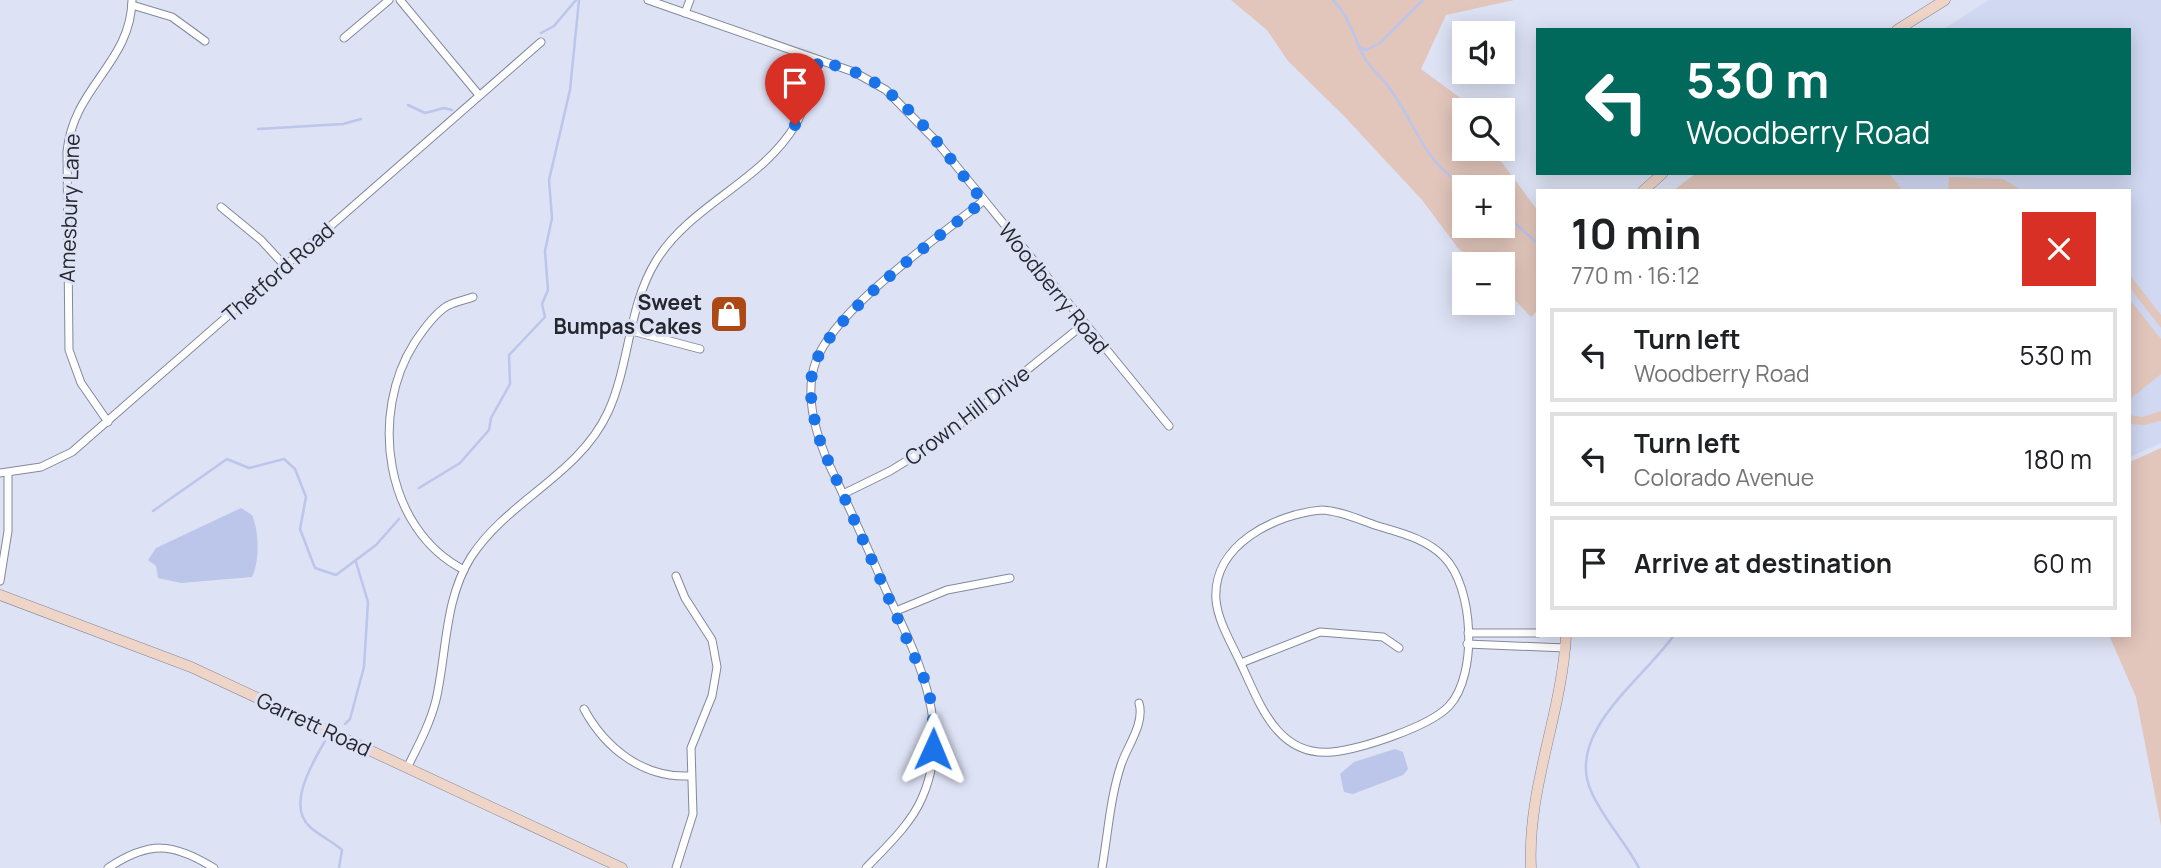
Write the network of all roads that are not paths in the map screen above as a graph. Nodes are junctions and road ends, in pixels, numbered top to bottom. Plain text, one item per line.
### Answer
1 (389, 0) edge
2 (400, 0) edge
3 (648, 0) edge
4 (690, 0) edge
5 (1945, 0) edge
6 (132, 3) edge
7 (685, 13) junction
8 (1900, 28) edge
9 (344, 38) dead end
10 (205, 41) dead end
11 (541, 42) dead end
12 (819, 60) junction
13 (479, 95) junction
14 (1661, 175) edge
15 (1645, 189) edge
16 (983, 201) junction
17 (220, 207) dead end
18 (285, 266) junction
19 (472, 297) dead end
20 (1084, 324) junction
21 (632, 331) junction
22 (700, 349) dead end
23 (108, 422) junction
24 (1169, 426) dead end
25 (4, 473) edge
26 (843, 494) junction
27 (2, 556) edge
28 (464, 570) junction
29 (676, 576) dead end
30 (1010, 578) dead end
31 (0, 580) edge
32 (0, 595) edge
33 (896, 611) junction
34 (1468, 632) junction
35 (1517, 633) junction
36 (1536, 633) edge
37 (1566, 637) edge
38 (1467, 644) junction
39 (1517, 646) junction
40 (1399, 648) dead end
41 (1566, 648) junction
42 (1241, 663) junction
43 (1139, 703) dead end
44 (584, 709) dead end
45 (407, 768) junction
46 (689, 776) junction
47 (108, 868) edge
48 (214, 868) edge
49 (622, 868) edge
50 (676, 868) edge
51 (866, 868) edge
52 (1102, 868) edge
53 (1531, 868) edge

1 - 9 street
2 - 13 street
3 - 7 street, Woodberry Road
4 - 7 street
5 - 8 street
6 - 10 street
6 - 23 street, Amesbury Lane
7 - 12 street, Woodberry Road
11 - 13 street, Thetford Road
12 - 16 street, Woodberry Road
12 - 21 street
13 - 18 street, Thetford Road
14 - 15 street
16 - 20 street, Woodberry Road
16 - 26 street
17 - 18 street
18 - 23 street, Thetford Road
19 - 28 street
20 - 24 street, Woodberry Road
20 - 26 street, Crown Hill Drive
21 - 22 street
21 - 28 street
23 - 25 street, Thetford Road
25 - 27 street
26 - 33 street
27 - 31 street
28 - 45 street
29 - 46 street
30 - 33 street
32 - 45 street, Garrett Road
33 - 51 street
34 - 35 street
34 - 38 street
34 - 42 street
35 - 36 street
35 - 39 street
37 - 41 street
38 - 39 street
38 - 42 street
39 - 41 street
40 - 42 street
41 - 53 street
43 - 52 street
44 - 46 street
45 - 49 street, Garrett Road
46 - 50 street
47 - 48 street

